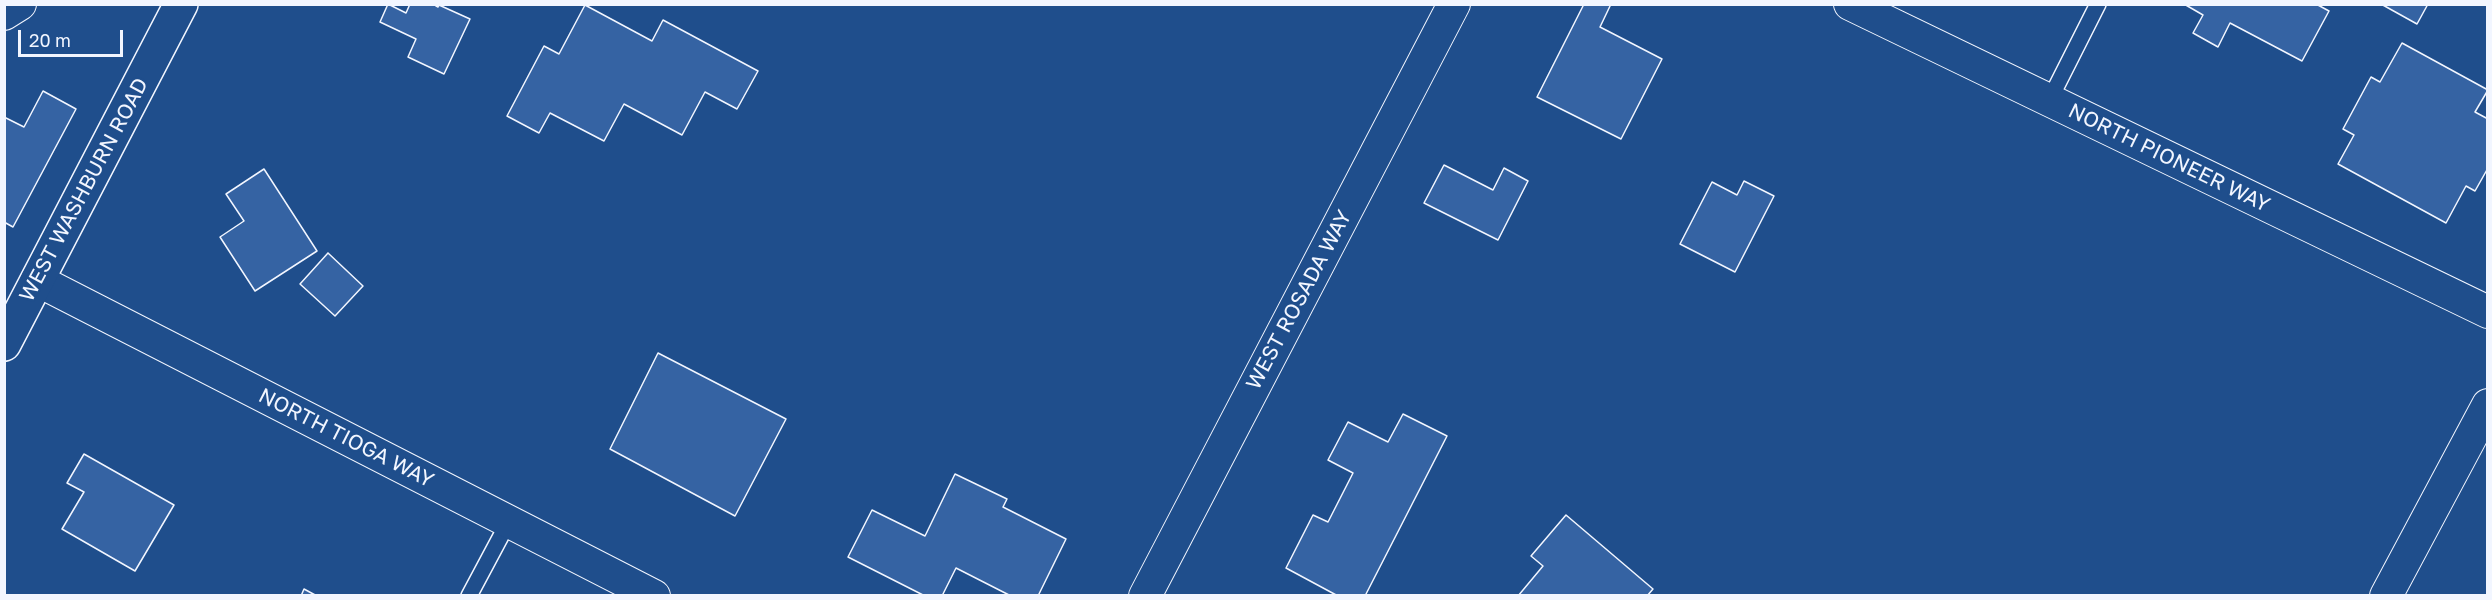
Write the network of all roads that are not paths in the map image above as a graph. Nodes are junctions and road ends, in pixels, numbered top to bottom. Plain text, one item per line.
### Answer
1 (20, 4) edge
2 (181, 4) edge
3 (1454, 4) edge
4 (1850, 4) edge
5 (2098, 4) edge
6 (4, 14) edge
7 (2049, 101) junction
8 (38, 280) junction
9 (2487, 312) edge
10 (4, 344) edge
11 (2487, 405) edge
12 (509, 521) junction
13 (469, 596) edge
14 (654, 596) edge
15 (1144, 596) edge
16 (2386, 596) edge

1 - 6 street
2 - 8 street, WEST WASHBURN ROAD
3 - 15 street, WEST ROSADA WAY
4 - 7 street, NORTH PIONEER WAY
5 - 7 lane
7 - 9 street, NORTH PIONEER WAY
8 - 10 street, WEST WASHBURN ROAD
8 - 12 street, NORTH TIOGA WAY
11 - 16 street
12 - 13 lane
12 - 14 street, NORTH TIOGA WAY

